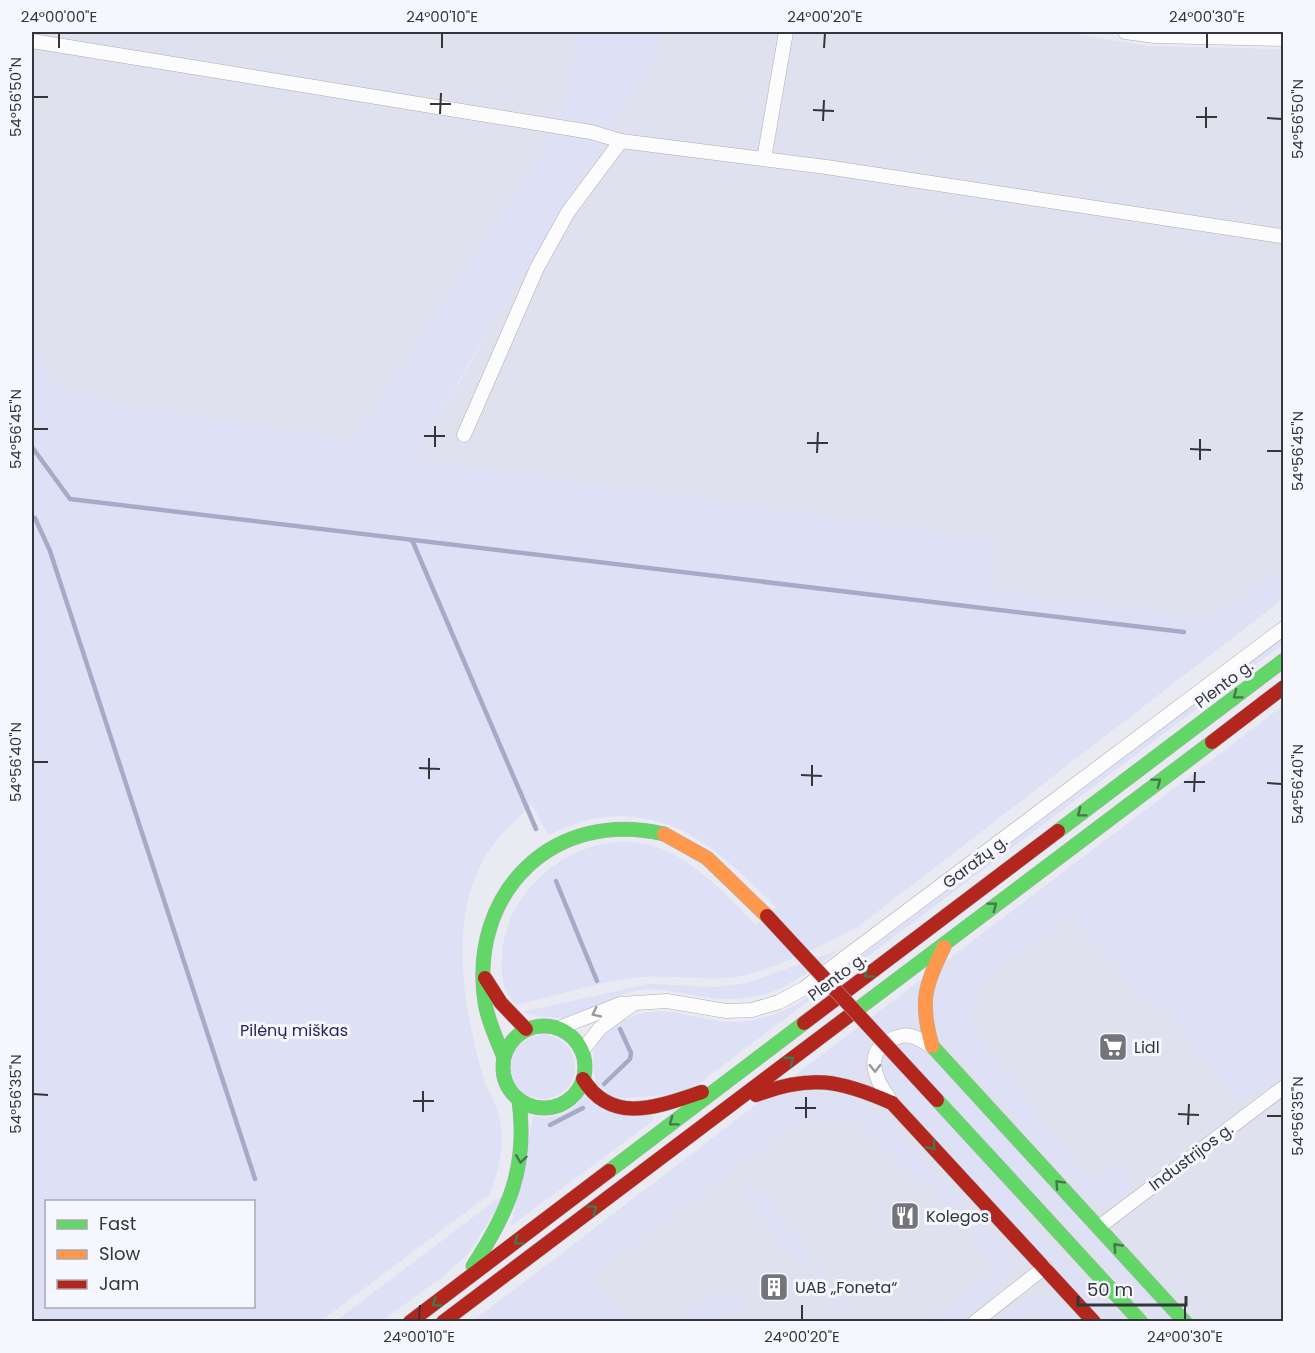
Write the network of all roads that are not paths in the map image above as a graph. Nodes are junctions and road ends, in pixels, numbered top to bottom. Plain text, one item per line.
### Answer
1 (786, 32) edge
2 (1125, 32) edge
3 (1284, 39) edge
4 (32, 41) edge
5 (621, 141) junction
6 (764, 159) junction
7 (1281, 236) dead end
8 (464, 435) dead end
9 (1284, 628) edge
10 (1284, 660) edge
11 (1284, 687) edge
12 (947, 941) junction
13 (485, 978) junction
14 (635, 1002) junction
15 (559, 1028) junction
16 (526, 1029) junction
17 (932, 1046) junction
18 (582, 1051) junction
19 (503, 1055) junction
20 (584, 1079) junction
21 (719, 1086) junction
22 (1284, 1087) edge
23 (519, 1101) junction
24 (892, 1103) junction
25 (727, 1108) junction
26 (1099, 1227) junction
27 (1045, 1267) junction
28 (461, 1284) junction
29 (410, 1322) edge
30 (443, 1322) edge
31 (975, 1322) edge
32 (1094, 1322) edge
33 (1141, 1322) edge
34 (1185, 1322) edge

1 - 6 street
2 - 3 street
4 - 5 street
5 - 6 street
5 - 8 street
6 - 7 street
9 - 14 street, Garažų g.
10 -> 21 main road, Plento g.
12 -> 11 main road
12 - 17 main road
25 -> 12 main road
13 - 16 main road
13 - 19 main road
13 - 33 main road, bridge
14 -> 15 street, Garažų g.
14 - 18 street
15 - 16 main road
15 - 18 main road
16 - 19 main road
17 -> 24 street
26 -> 17 main road
18 - 20 main road
19 - 23 main road
20 - 21 main road
20 - 23 main road
21 -> 28 main road, Plento g.
22 - 26 street, Industrijos g.
23 -> 28 main road
24 - 25 main road
24 -> 27 main road
30 -> 25 main road
34 -> 26 main road
27 - 31 street
27 - 32 main road
28 -> 29 main road, Plento g.

